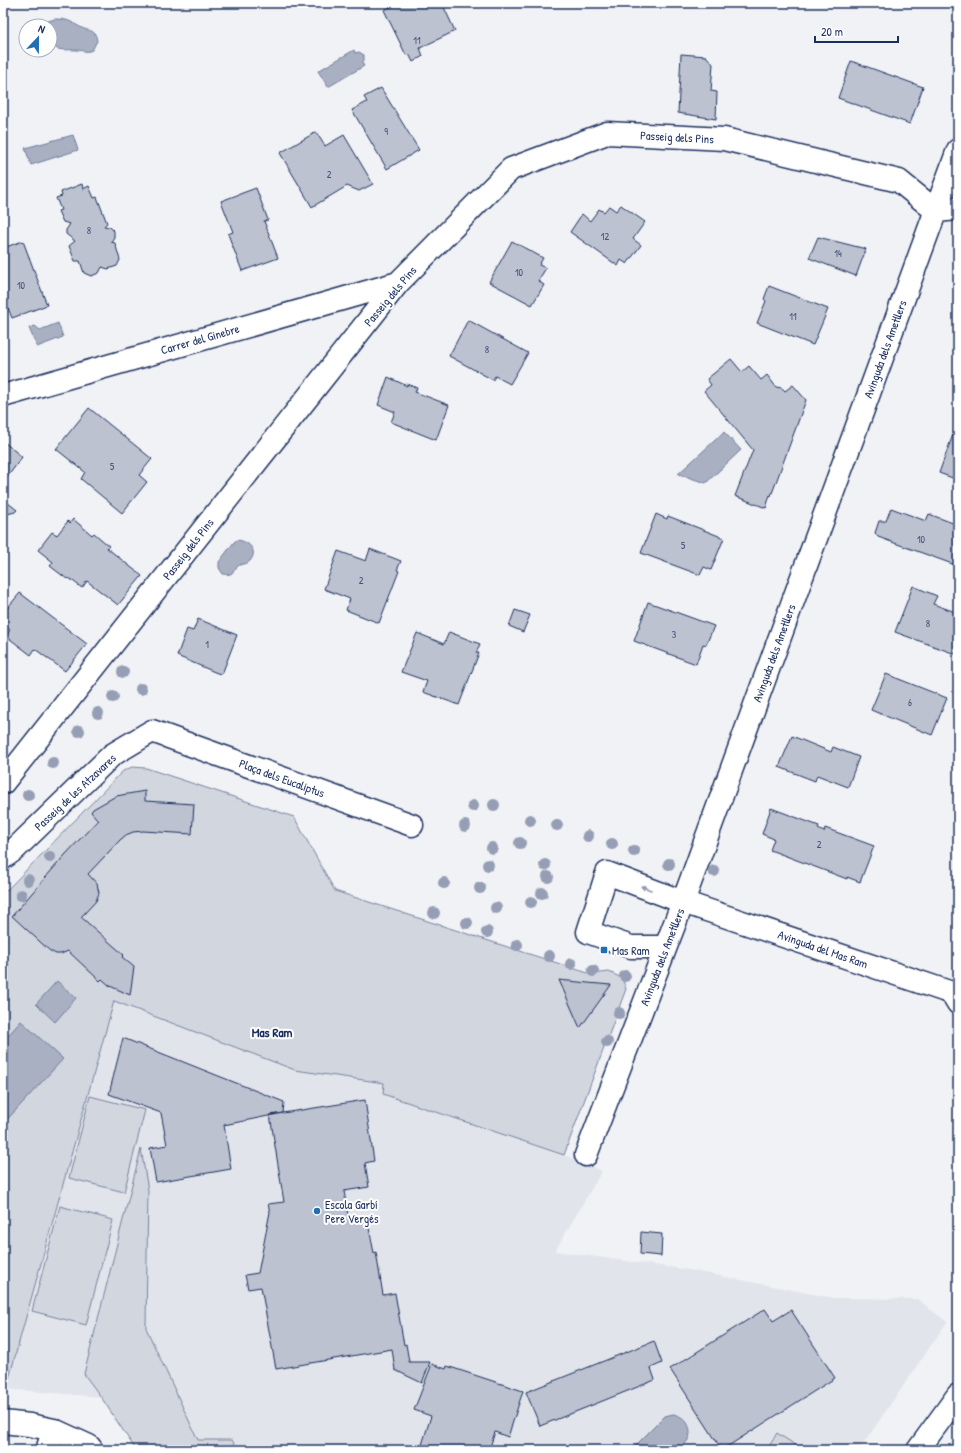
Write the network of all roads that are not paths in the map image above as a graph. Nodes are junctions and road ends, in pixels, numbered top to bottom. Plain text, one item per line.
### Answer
1 (958, 150) edge
2 (958, 209) edge
3 (936, 211) junction
4 (398, 283) junction
5 (3, 396) edge
6 (152, 731) joint
7 (3, 783) edge
8 (412, 825) dead end
9 (3, 858) edge
10 (683, 902) junction
11 (665, 947) junction
12 (956, 994) edge
13 (586, 1155) dead end
14 (955, 1405) edge
15 (3, 1422) edge
16 (54, 1430) junction
17 (47, 1450) edge
18 (92, 1450) edge
19 (918, 1450) edge

1 - 3 street, Avinguda dels Ametllers
2 - 3 street
3 - 4 street, Passeig dels Pins
3 - 10 street, Avinguda dels Ametllers
4 - 5 street, Carrer del Ginebre
4 - 7 street, Passeig dels Pins
6 - 8 street, Plaça dels Eucaliptus
6 - 9 street, Passeig de les Atzavares
10 - 11 street, Avinguda dels Ametllers
10 -> 11 street, Avinguda del Mas Ram
10 - 12 street, Avinguda del Mas Ram
11 - 13 street, Avinguda dels Ametllers
14 - 19 street
15 - 16 street
16 - 17 street
16 - 18 street

